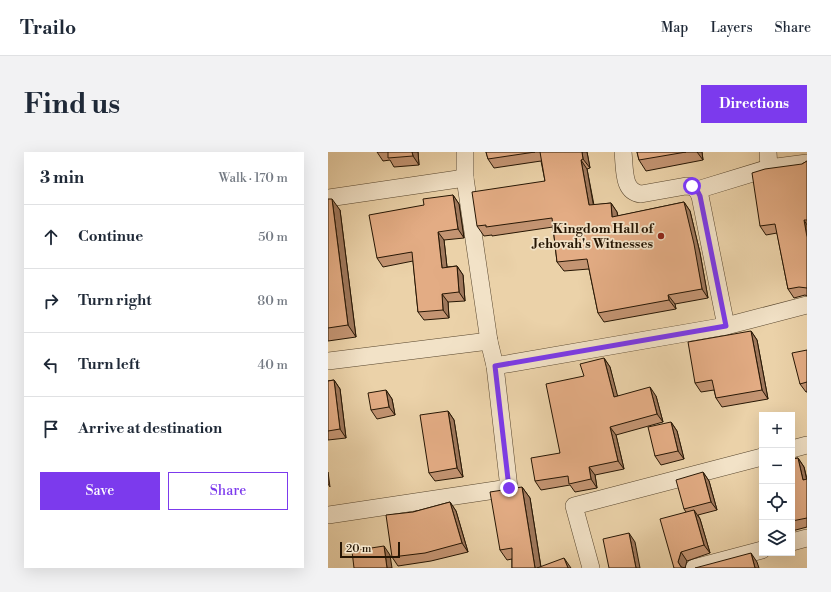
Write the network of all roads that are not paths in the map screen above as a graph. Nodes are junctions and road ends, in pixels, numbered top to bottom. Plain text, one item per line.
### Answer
1 (465, 152) edge
2 (623, 152) edge
3 (768, 160) edge
4 (807, 163) edge
5 (465, 178) junction
6 (697, 190) junction
7 (328, 198) edge
8 (807, 305) edge
9 (726, 326) junction
10 (489, 341) junction
11 (328, 362) edge
12 (495, 366) junction
13 (807, 445) edge
14 (795, 448) edge
15 (759, 458) edge
16 (328, 515) edge
17 (807, 538) edge
18 (795, 541) edge
19 (759, 551) edge
20 (591, 568) edge
21 (694, 568) edge

1 - 5 street
2 - 6 street
3 - 4 street
3 - 6 street
5 - 7 street
5 - 10 street
6 - 9 street
8 - 9 street
9 - 12 street
10 - 11 street
10 - 12 street
12 - 16 street
13 - 14 street
15 - 20 street
17 - 18 street
19 - 21 street

